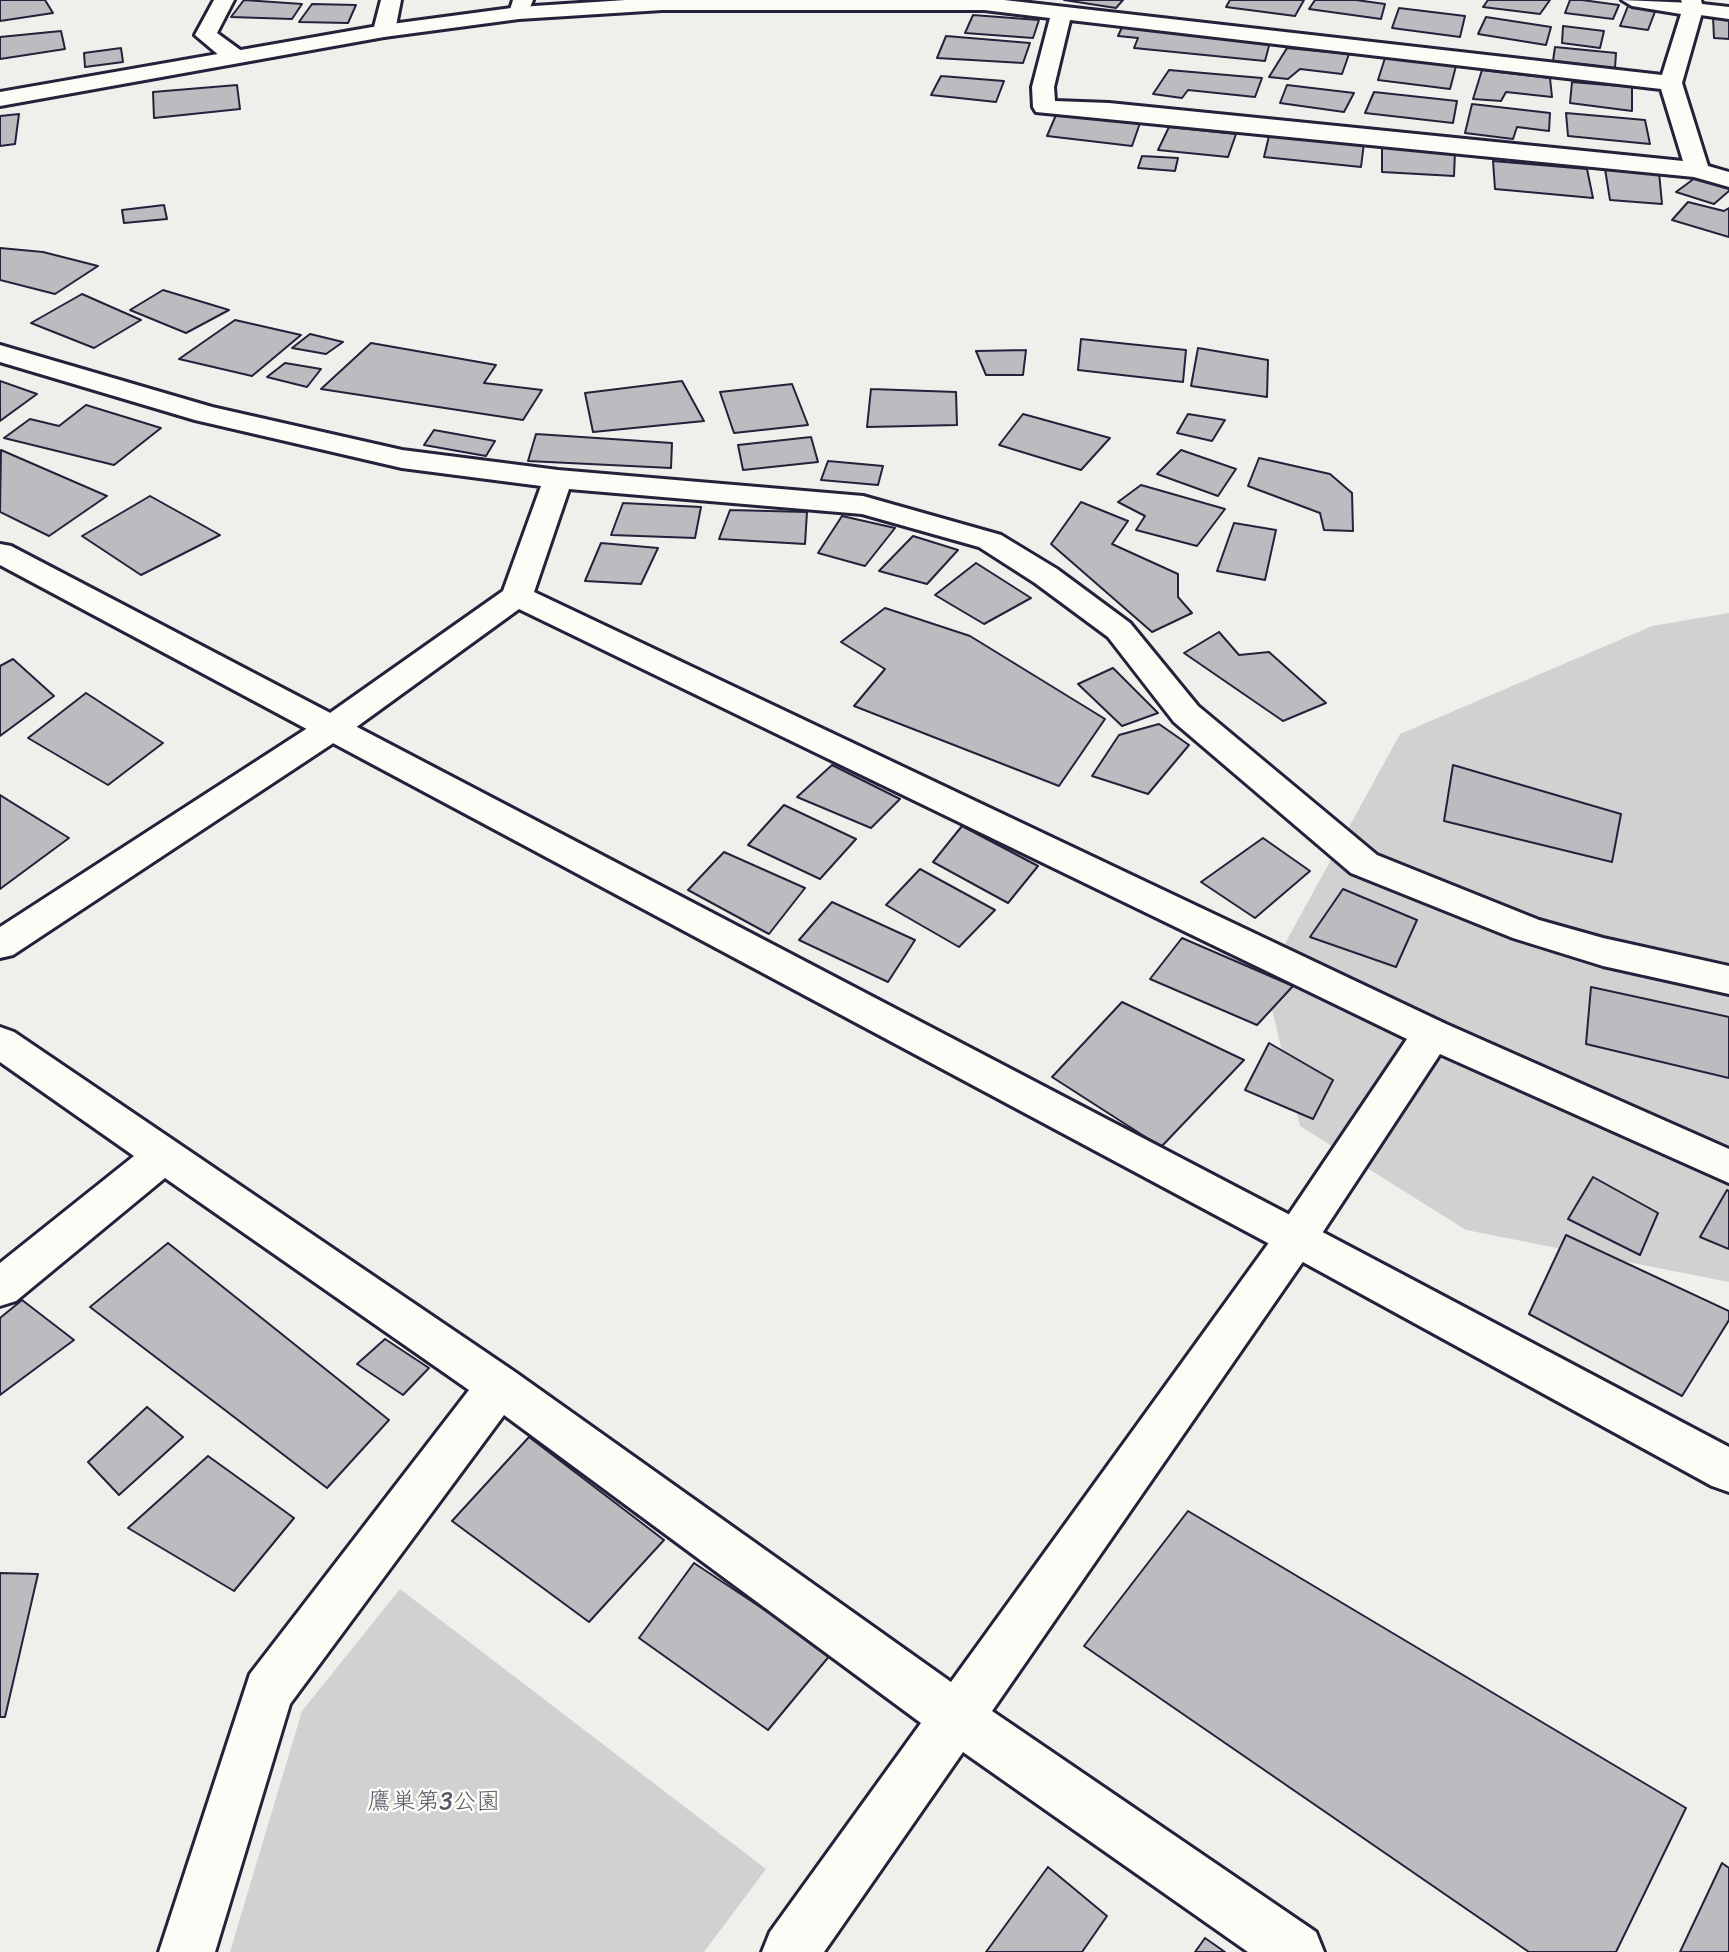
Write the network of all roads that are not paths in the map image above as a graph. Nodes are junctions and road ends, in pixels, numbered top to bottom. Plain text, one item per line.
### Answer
1 (224, 0) edge
2 (391, 0) edge
3 (1632, 0) edge
4 (809, 1) edge
5 (663, 2) edge
6 (984, 2) edge
7 (1692, 4) edge
8 (521, 6) edge
9 (1062, 12) junction
10 (1729, 13) edge
11 (384, 32) junction
12 (235, 57) junction
13 (1671, 83) junction
14 (0, 99) edge
15 (1697, 170) junction
16 (1729, 180) edge
17 (0, 353) edge
18 (558, 479) junction
19 (0, 553) edge
20 (517, 596) junction
21 (332, 728) junction
22 (0, 944) edge
23 (1729, 980) edge
24 (1432, 1034) junction
25 (0, 1042) edge
26 (163, 1156) junction
27 (1729, 1167) edge
28 (1296, 1238) junction
29 (0, 1288) edge
30 (499, 1386) junction
31 (1729, 1471) edge
32 (955, 1716) junction
33 (187, 1952) edge
34 (790, 1952) edge
35 (1296, 1952) edge

1 - 12 street
2 - 11 street
3 - 7 street
4 - 5 street
4 - 6 street
5 - 8 street
6 - 9 street
7 - 10 street
7 - 13 street
8 - 11 street
9 - 13 street
9 - 15 street
11 - 12 street
12 - 14 street
13 - 15 street
15 - 16 street
17 - 18 street
18 - 20 street
18 - 23 street
19 - 21 street
20 - 21 street
20 - 24 street
21 - 22 street
21 - 28 street
24 - 27 street
24 - 28 street
25 - 26 street
26 - 29 street
26 - 30 street
28 - 31 street
28 - 32 street
30 - 32 street
30 - 33 street
32 - 34 street
32 - 35 street

